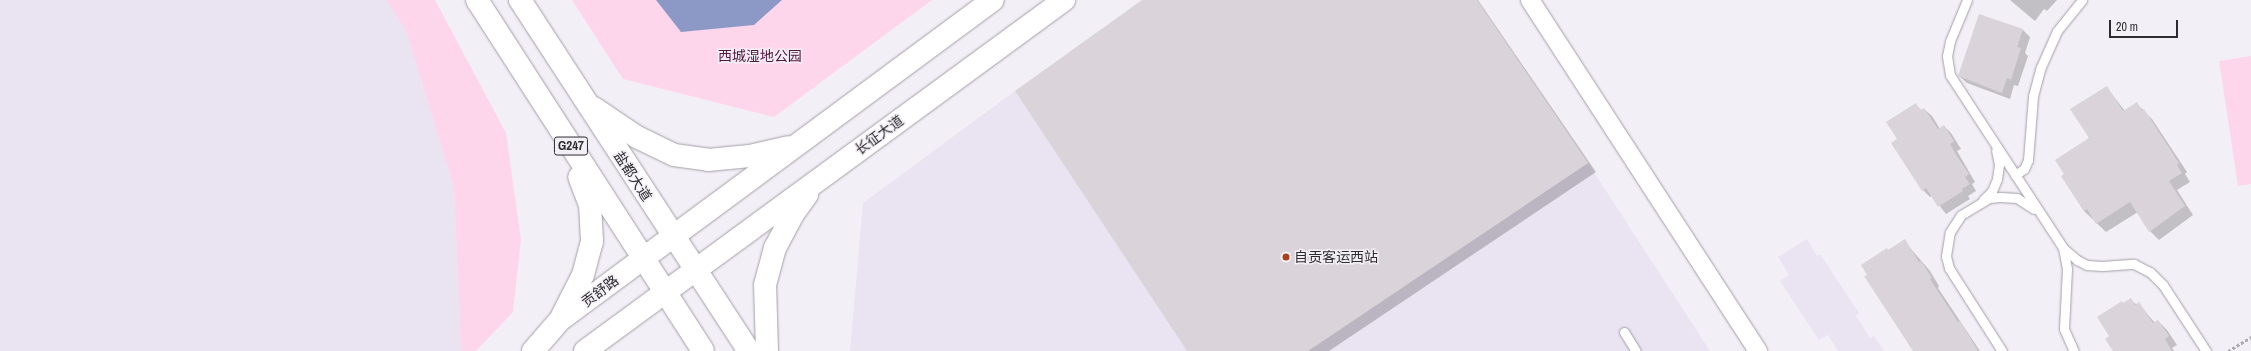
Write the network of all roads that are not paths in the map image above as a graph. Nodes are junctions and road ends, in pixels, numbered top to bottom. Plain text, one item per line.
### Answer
1 (477, 0) edge
2 (520, 0) edge
3 (993, 0) edge
4 (1064, 0) edge
5 (1530, 0) edge
6 (1963, 0) edge
7 (1967, 0) edge
8 (2082, 0) edge
9 (1963, 11) junction
10 (586, 103) junction
11 (558, 126) junction
12 (1994, 142) junction
13 (797, 145) junction
14 (2015, 175) junction
15 (822, 176) junction
16 (1980, 202) junction
17 (2041, 215) junction
18 (672, 237) junction
19 (2062, 248) junction
20 (643, 259) junction
21 (695, 270) junction
22 (664, 292) junction
23 (560, 320) junction
24 (1624, 332) dead end
25 (533, 351) edge
26 (585, 351) edge
27 (703, 351) edge
28 (749, 351) edge
29 (767, 351) edge
30 (1636, 351) edge
31 (1758, 351) edge
32 (2002, 351) edge
33 (2074, 351) edge
34 (2206, 351) edge

1 - 11 main road, G247
2 - 10 main road, 盐都大道 / G247
3 - 13 main road
4 - 15 main road, 长征大道
5 - 31 street
6 - 9 lane
7 - 9 lane
8 - 14 lane
9 - 12 lane
10 - 13 main road
10 - 18 main road, 盐都大道 / G247
11 - 20 main road, G247
11 - 23 main road
12 - 14 lane
12 - 16 lane
13 - 18 main road
14 - 17 lane
15 - 21 main road, 长征大道
15 - 29 main road
16 - 17 lane
16 - 32 lane
17 - 19 lane
18 - 20 main road, 贡舒路
18 - 21 main road, 盐都大道 / G247
19 - 33 lane
19 - 34 lane
20 - 22 main road, G247
20 - 23 main road, 贡舒路
21 - 22 main road
21 - 28 main road, 盐都大道
22 - 26 main road
22 - 27 main road
23 - 25 main road, 贡舒路
24 - 30 lane

